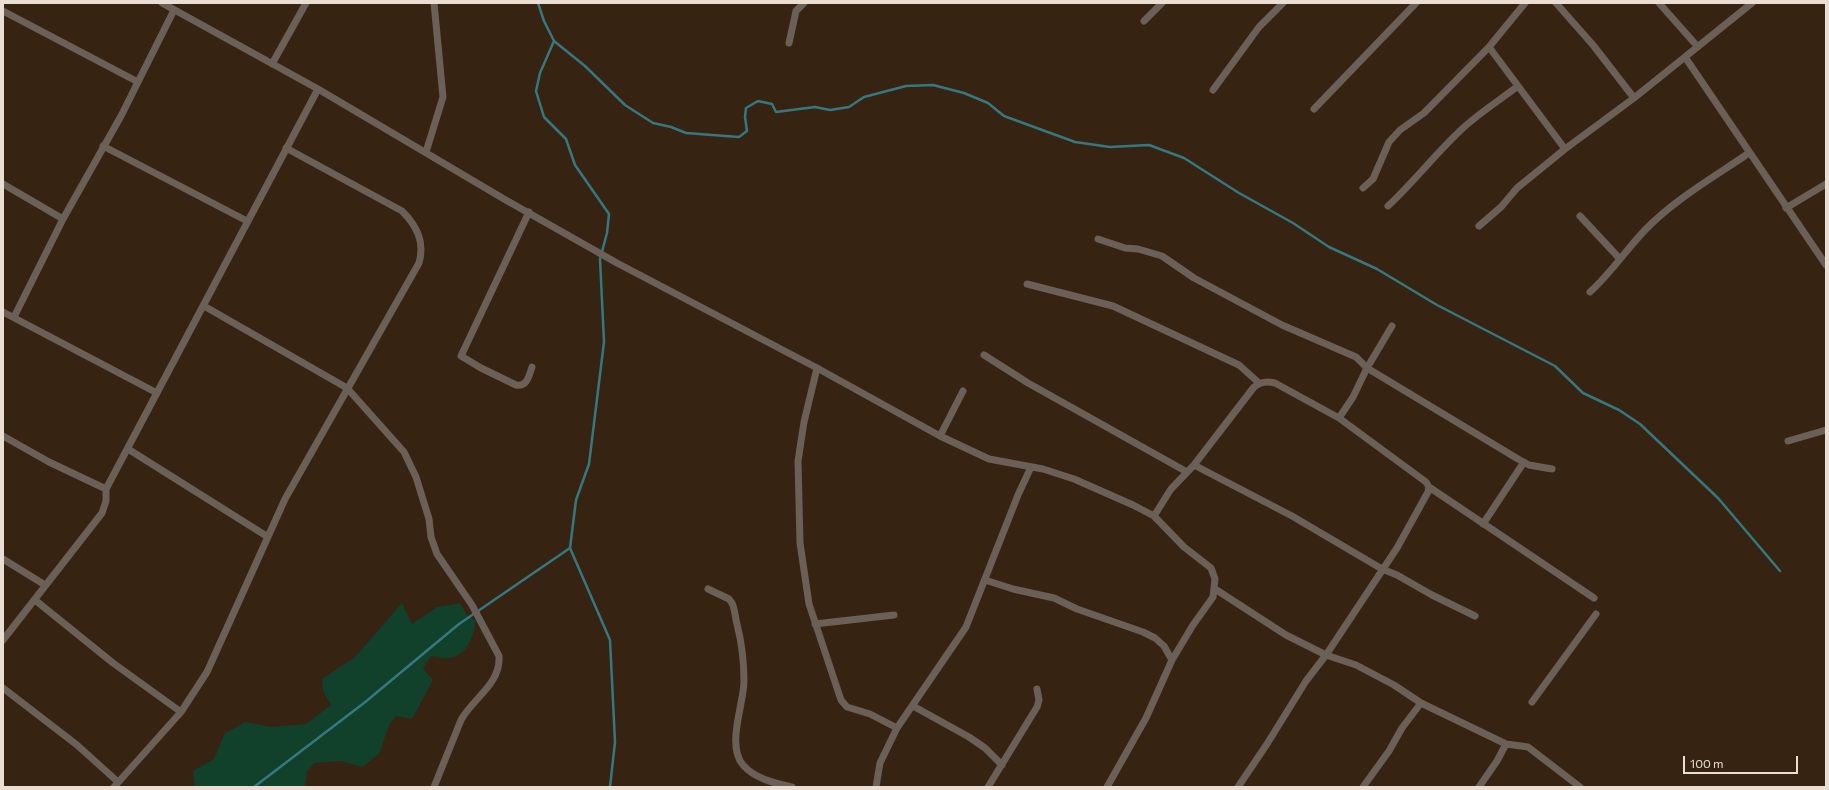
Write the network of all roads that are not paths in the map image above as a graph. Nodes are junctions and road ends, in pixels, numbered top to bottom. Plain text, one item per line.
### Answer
1 (162, 3) edge
2 (306, 3) edge
3 (434, 3) edge
4 (804, 3) edge
5 (1162, 3) edge
6 (1416, 3) edge
7 (1524, 3) edge
8 (1556, 3) edge
9 (1659, 3) edge
10 (1752, 3) edge
11 (1279, 4) edge
12 (174, 10) junction
13 (3, 11) edge
14 (1144, 21) dead end
15 (790, 43) dead end
16 (1489, 47) junction
17 (1698, 47) junction
18 (1685, 57) junction
19 (272, 64) junction
20 (138, 82) junction
21 (1518, 86) junction
22 (318, 88) junction
23 (1213, 90) dead end
24 (1634, 98) junction
25 (1314, 109) dead end
26 (103, 146) junction
27 (286, 148) junction
28 (1565, 149) junction
29 (426, 152) junction
30 (1749, 152) junction
31 (3, 184) edge
32 (1826, 184) edge
33 (1363, 188) dead end
34 (1388, 206) dead end
35 (1786, 208) junction
36 (528, 212) junction
37 (1580, 216) dead end
38 (63, 219) junction
39 (246, 221) junction
40 (1479, 226) dead end
41 (1098, 239) dead end
42 (1620, 259) junction
43 (1826, 265) edge
44 (1027, 284) dead end
45 (1590, 292) dead end
46 (204, 306) junction
47 (3, 312) edge
48 (14, 317) junction
49 (1392, 326) dead end
50 (984, 355) dead end
51 (532, 367) dead end
52 (817, 368) junction
53 (1367, 368) junction
54 (1259, 383) junction
55 (347, 388) junction
56 (963, 391) dead end
57 (157, 393) junction
58 (1339, 418) junction
59 (1826, 430) edge
60 (3, 436) edge
61 (940, 436) junction
62 (1788, 441) dead end
63 (128, 449) junction
64 (1524, 462) junction
65 (1194, 465) junction
66 (1031, 467) junction
67 (1552, 469) dead end
68 (1187, 472) junction
69 (1429, 487) junction
70 (106, 489) junction
71 (1154, 516) junction
72 (1484, 524) junction
73 (268, 537) junction
74 (3, 559) edge
75 (1382, 569) junction
76 (985, 580) junction
77 (45, 585) junction
78 (708, 589) dead end
79 (1215, 589) junction
80 (1594, 598) dead end
81 (35, 600) junction
82 (1596, 614) dead end
83 (894, 616) dead end
84 (1476, 616) dead end
85 (816, 624) junction
86 (3, 640) edge
87 (1326, 655) junction
88 (1172, 660) junction
89 (3, 688) edge
90 (1037, 689) dead end
91 (1532, 702) dead end
92 (1421, 703) junction
93 (914, 706) junction
94 (181, 712) junction
95 (897, 728) junction
96 (1506, 744) junction
97 (1002, 765) junction
98 (116, 784) edge
99 (434, 787) edge
100 (792, 787) edge
101 (876, 787) edge
102 (988, 787) edge
103 (1107, 787) edge
104 (1238, 787) edge
105 (1363, 787) edge
106 (1479, 787) edge
107 (1580, 787) edge

1 - 12 street
2 - 19 street
3 - 29 street
4 - 15 street
5 - 14 street
6 - 25 street
7 - 16 street
8 - 24 street
9 - 17 street
10 - 17 street
11 - 23 street
12 - 19 street
12 - 20 street
13 - 20 street
16 - 21 street
16 - 33 street
17 - 18 street
18 - 24 street
18 - 30 street
19 - 22 street
20 - 26 street
21 - 28 street
21 - 34 street
22 - 27 street
22 - 29 street
24 - 28 street
26 - 38 street
26 - 39 street
27 - 39 street
27 - 55 street
28 - 40 street
29 - 36 street
30 - 35 street
30 - 42 street
31 - 38 street
32 - 35 street
35 - 43 street
36 - 51 street
36 - 52 street
37 - 42 street
38 - 48 street
39 - 46 street
41 - 53 street
42 - 45 street
44 - 54 street
46 - 55 street
46 - 57 street
47 - 48 street
48 - 57 street
49 - 53 street
50 - 68 street
52 - 61 street
52 - 85 street
53 - 58 street
53 - 64 street
54 - 58 street
54 - 65 street
55 - 73 street
55 - 99 street
56 - 61 street
57 - 63 street
58 - 69 street
59 - 62 street
60 - 70 street
61 - 66 street
63 - 70 street
63 - 73 street
64 - 67 street
64 - 72 street
65 - 68 street
65 - 75 street
66 - 71 street
66 - 76 street
68 - 71 street
69 - 72 street
69 - 75 street
70 - 77 street
71 - 79 street
72 - 80 street
73 - 94 street
74 - 77 street
75 - 84 street
75 - 87 street
76 - 88 street
76 - 93 street
77 - 81 street
78 - 100 street
79 - 87 street
79 - 88 street
81 - 86 street
81 - 94 street
82 - 91 street
83 - 85 street
85 - 95 street
87 - 92 street
87 - 104 street
88 - 103 street
89 - 98 street
90 - 97 street
92 - 96 street
92 - 105 street
93 - 95 street
93 - 97 street
94 - 98 street
95 - 101 street
96 - 106 street
96 - 107 street
97 - 102 street

